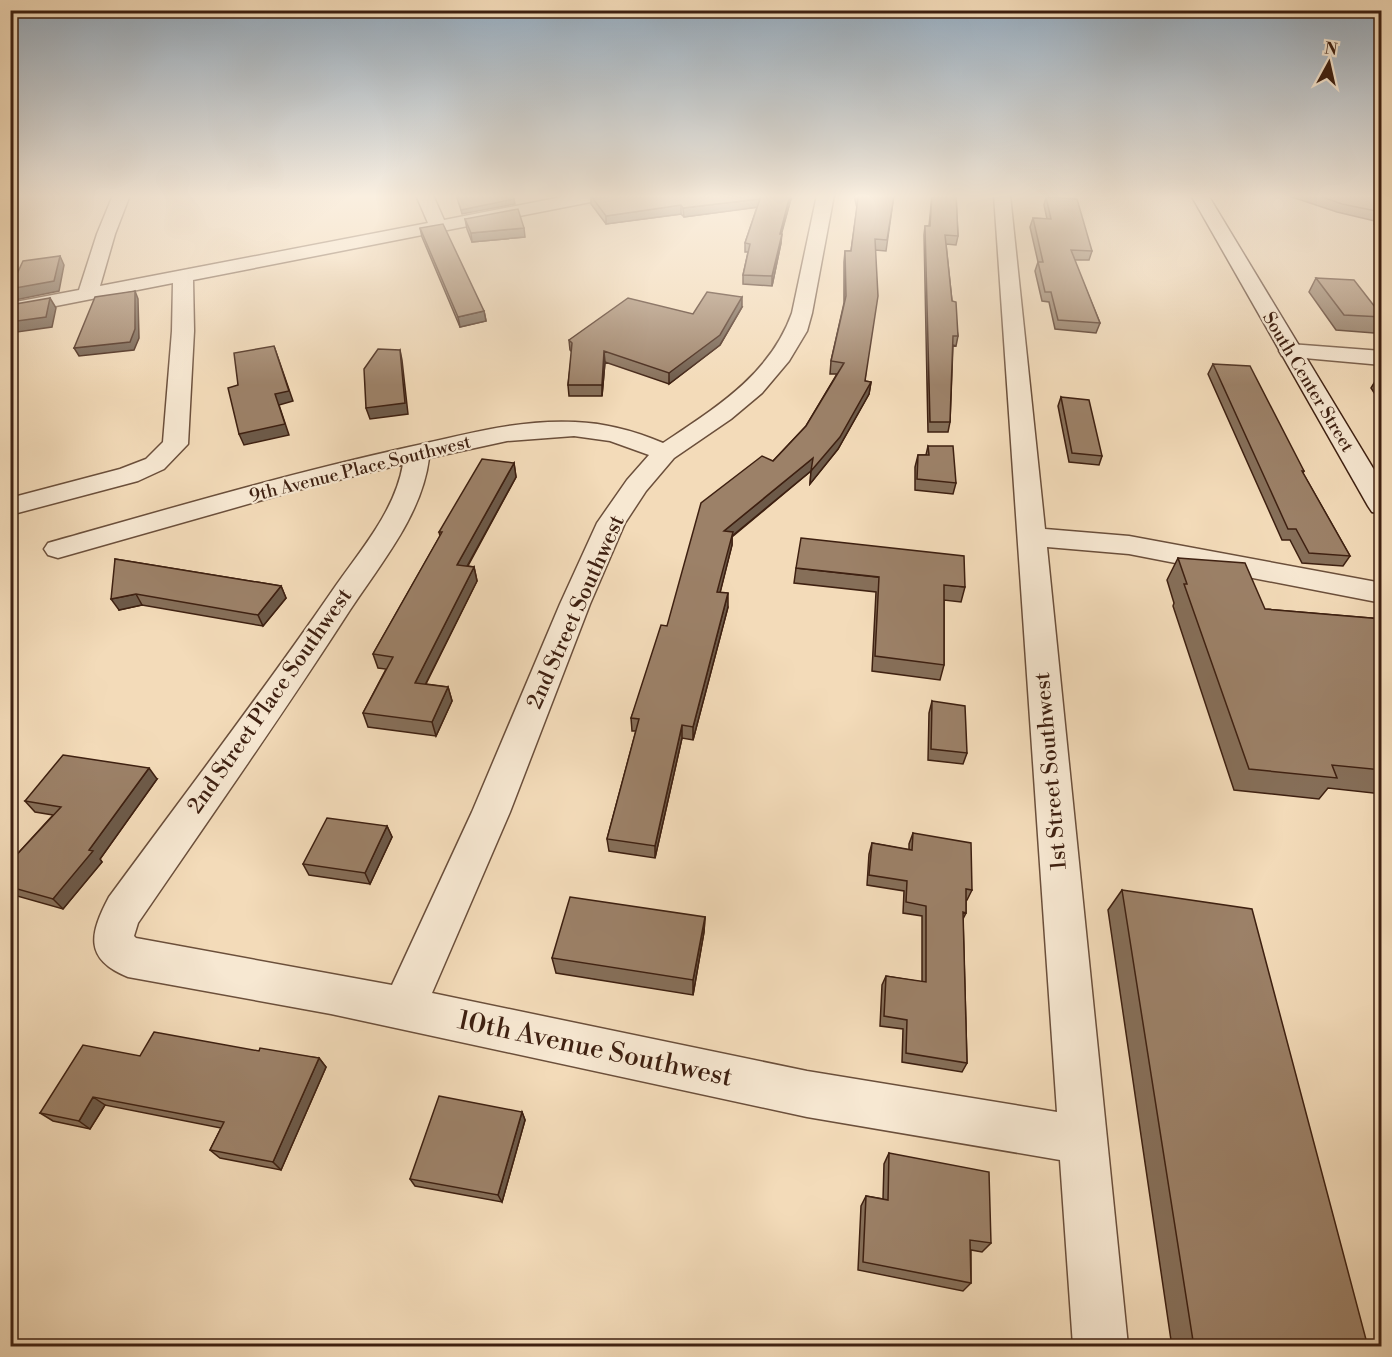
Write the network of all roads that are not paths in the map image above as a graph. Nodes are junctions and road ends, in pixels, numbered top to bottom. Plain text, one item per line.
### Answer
1 (99, 258) edge
2 (270, 258) edge
3 (813, 258) edge
4 (1007, 258) edge
5 (1235, 258) edge
6 (183, 275) junction
7 (88, 293) junction
8 (10, 309) edge
9 (1290, 351) junction
10 (1382, 358) edge
11 (417, 453) junction
12 (665, 453) junction
13 (1382, 506) edge
14 (10, 507) edge
15 (1031, 537) junction
16 (58, 549) dead end
17 (1382, 593) edge
18 (114, 944) joint
19 (404, 1008) junction
20 (1083, 1140) junction
21 (1101, 1347) edge

1 - 7 street
2 - 6 street
3 - 12 street, 2nd Street Southwest
4 - 15 street, 1st Street Southwest
5 - 9 street, South Center Street
6 - 7 street
6 - 14 street
7 - 8 street
9 - 10 street
9 - 13 street, South Center Street
11 - 12 street, 9th Avenue Place Southwest
11 - 16 street, 9th Avenue Place Southwest
11 - 18 street, 2nd Street Place Southwest
12 - 19 street, 2nd Street Southwest
15 - 17 street
15 - 20 street, 1st Street Southwest
18 - 19 street, 10th Avenue Southwest
19 - 20 street, 10th Avenue Southwest
20 - 21 street, 1st Street Southwest

